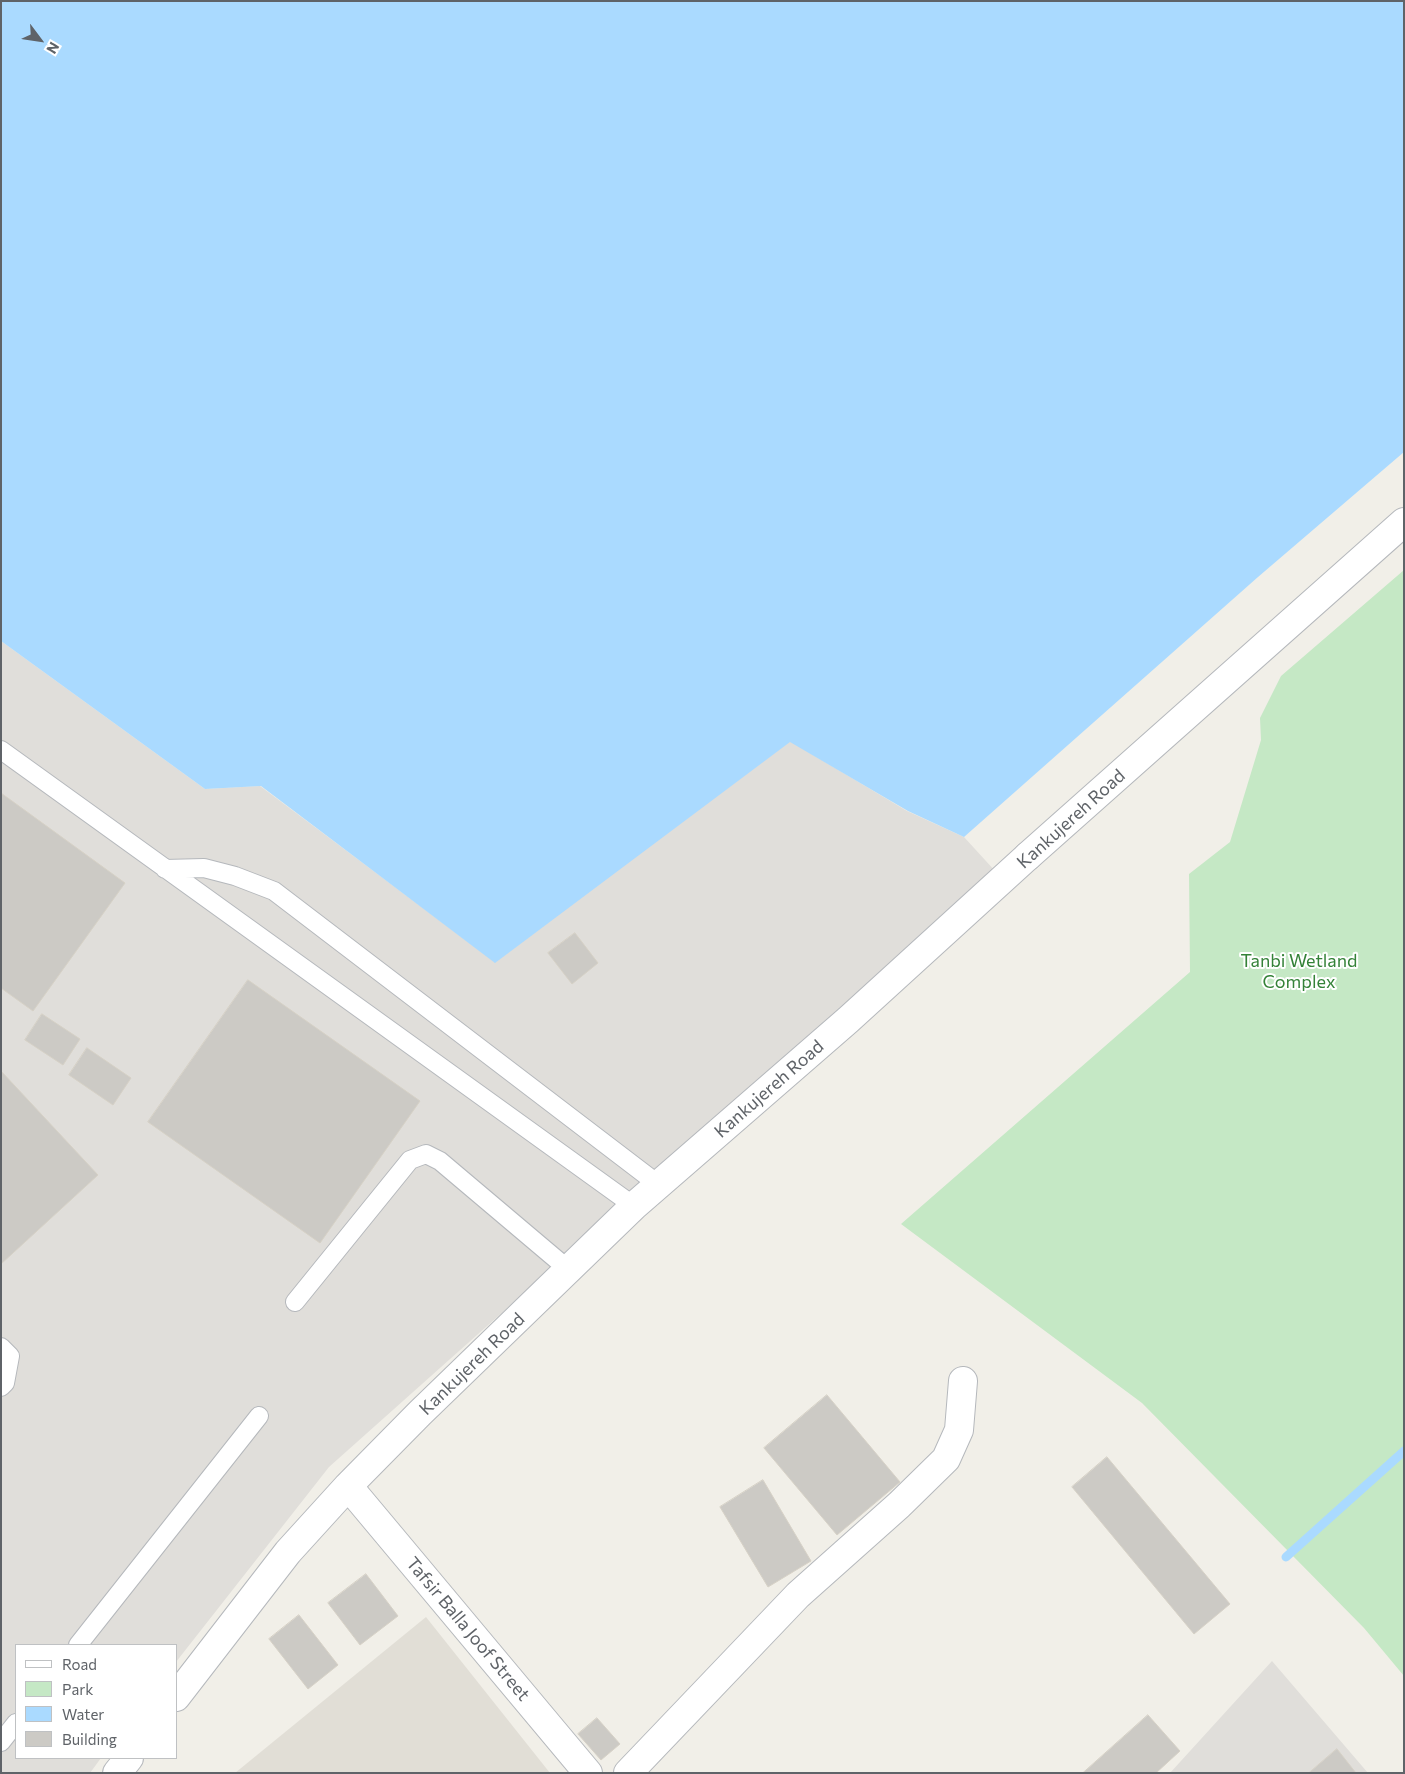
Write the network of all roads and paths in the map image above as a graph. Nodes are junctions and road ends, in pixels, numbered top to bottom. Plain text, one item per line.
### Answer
1 (1404, 522) edge
2 (1, 750) edge
3 (165, 869) junction
4 (659, 1185) junction
5 (634, 1206) junction
6 (569, 1270) junction
7 (295, 1302) dead end
8 (1, 1346) edge
9 (963, 1381) dead end
10 (1, 1388) edge
11 (259, 1416) dead end
12 (348, 1486) junction
13 (79, 1644) edge
14 (178, 1694) edge
15 (15, 1724) edge
16 (1, 1742) edge
17 (128, 1759) edge
18 (117, 1773) edge
19 (588, 1773) edge
20 (628, 1773) edge

1 - 4 street, Kankujereh Road
2 - 3 lane
3 - 4 lane
3 - 5 lane
4 - 5 street, Kankujereh Road
5 - 6 street, Kankujereh Road
6 - 7 lane
6 - 12 street, Kankujereh Road
8 - 10 lane
9 - 20 street
11 - 13 lane
12 - 14 street, Kankujereh Road
12 - 19 street, Tafsir Balla Joof Street
15 - 16 lane
17 - 18 street

